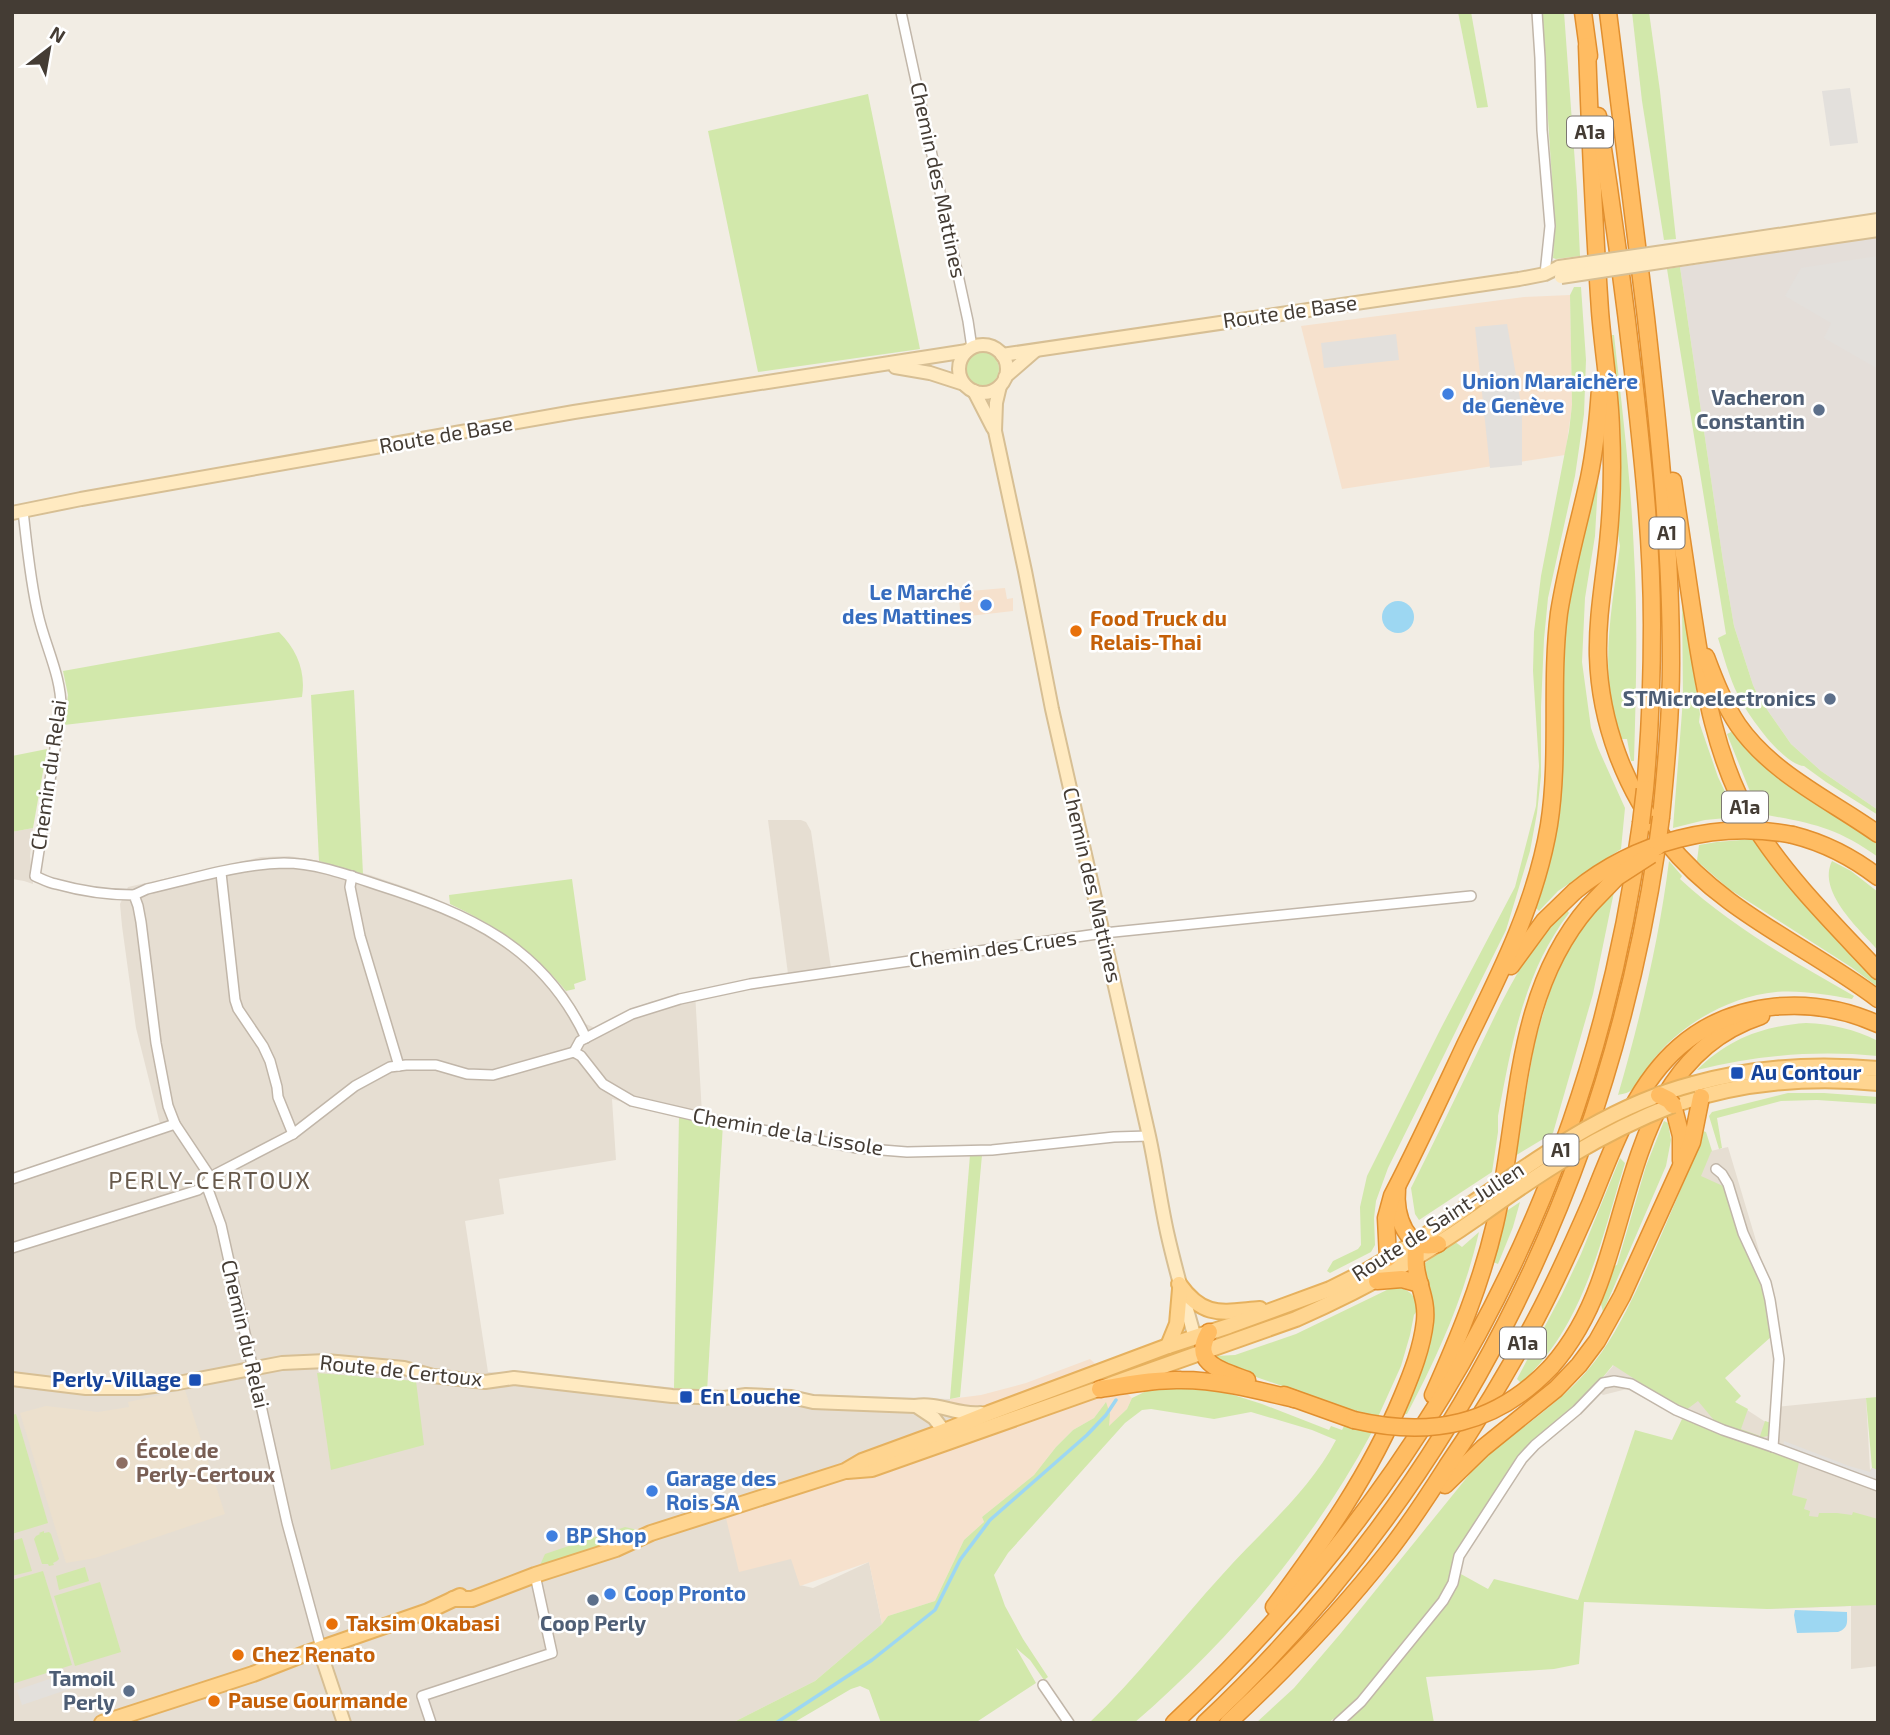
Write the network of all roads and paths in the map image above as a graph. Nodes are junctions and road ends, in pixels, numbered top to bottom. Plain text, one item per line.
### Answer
1 (901, 12) edge
2 (1537, 12) edge
3 (1583, 12) edge
4 (1608, 12) edge
5 (1587, 46) junction
6 (1878, 220) edge
7 (1878, 230) edge
8 (1637, 250) junction
9 (1692, 253) junction
10 (1545, 274) junction
11 (1601, 323) junction
12 (970, 349) junction
13 (1035, 351) junction
14 (1002, 355) junction
15 (881, 366) junction
16 (1002, 382) junction
17 (969, 388) junction
18 (995, 430) junction
19 (18, 512) edge
20 (1692, 604) junction
21 (1878, 834) edge
22 (1688, 837) junction
23 (220, 873) junction
24 (352, 876) junction
25 (1878, 877) edge
26 (134, 895) junction
27 (1471, 896) dead end
28 (1104, 933) junction
29 (1878, 971) edge
30 (1878, 999) edge
31 (1488, 1000) junction
32 (1801, 1006) junction
33 (1878, 1024) edge
34 (586, 1038) junction
35 (574, 1052) junction
36 (399, 1066) junction
37 (1878, 1069) edge
38 (1878, 1083) edge
39 (1697, 1091) junction
40 (1659, 1095) junction
41 (1676, 1106) junction
42 (175, 1124) junction
43 (293, 1134) junction
44 (1149, 1136) junction
45 (1716, 1169) dead end
46 (1679, 1171) junction
47 (12, 1179) edge
48 (209, 1181) junction
49 (1398, 1185) junction
50 (1438, 1244) joint
51 (12, 1248) edge
52 (1416, 1250) junction
53 (1388, 1258) junction
54 (1377, 1281) junction
55 (1420, 1284) junction
56 (1180, 1287) junction
57 (1282, 1307) junction
58 (1199, 1345) junction
59 (1168, 1346) junction
60 (253, 1369) junction
61 (12, 1379) edge
62 (1233, 1381) junction
63 (1100, 1389) junction
64 (915, 1406) junction
65 (989, 1413) junction
66 (947, 1436) junction
67 (1773, 1447) junction
68 (1407, 1450) junction
69 (1878, 1486) edge
70 (1409, 1525) junction
71 (535, 1575) junction
72 (321, 1648) junction
73 (1222, 1676) junction
74 (1043, 1685) dead end
75 (102, 1723) edge
76 (344, 1723) edge
77 (431, 1723) edge
78 (1069, 1723) edge
79 (1174, 1723) edge
80 (1205, 1723) edge
81 (1228, 1723) edge
82 (1338, 1723) edge

1 - 12 street, Chemin des Mattines
2 - 10 street
3 - 5 highway, A1
4 - 8 highway, A1
5 - 11 highway, A1a
5 - 68 highway, A1, bridge
6 - 9 street, Route de Base
7 - 9 street, Route de Base
8 - 20 highway, A1a
8 - 80 highway, A1, bridge
9 - 10 street, Route de Base, bridge
10 - 13 street, Route de Base
11 - 30 highway, A1a
11 - 31 highway
12 - 14 street
12 - 15 street, Route de Base
12 - 17 street
13 - 14 street, Route de Base
13 - 16 street
14 - 16 street
15 - 17 street, Route de Base
15 - 19 street, Route de Base
16 - 17 street
16 - 18 street, Chemin des Mattines
17 - 18 street, Chemin des Mattines
18 - 28 street, Chemin des Mattines
19 - 26 street, Chemin du Relai
20 - 21 highway
20 - 29 highway, A1a
22 - 25 highway, A1a, bridge
22 - 31 highway, bridge
22 - 68 highway, A1a, bridge
23 - 24 street
23 - 26 street
23 - 43 street
24 - 34 street
24 - 36 street
26 - 42 street, Chemin du Relai
27 - 28 street, Chemin des Crues
28 - 34 street, Chemin des Crues
28 - 44 street, Chemin des Mattines
31 - 49 highway
32 - 33 highway, A1a
32 - 62 highway, bridge
32 - 70 highway, A1a
34 - 35 street, Chemin des Crues
35 - 36 street
35 - 44 street, Chemin de la Lissole
36 - 43 street
37 - 39 main road, Route de Saint-Julien
38 - 39 main road, Route de Saint-Julien
39 - 40 main road, Route de Saint-Julien, bridge
39 - 41 main road, Route de Saint-Julien
39 - 46 highway
40 - 41 highway, bridge
40 - 52 main road, Route de Saint-Julien, bridge
41 - 46 highway
41 - 50 main road, Route de Saint-Julien, bridge
42 - 47 street
42 - 48 street, Chemin du Relai
43 - 48 street
44 - 56 street, Chemin des Mattines
45 - 67 street
46 - 70 highway
48 - 51 street
48 - 60 street, Chemin du Relai
49 - 52 highway
49 - 53 highway
50 - 52 highway
52 - 53 main road, Route de Saint-Julien
52 - 54 main road, Route de Saint-Julien
52 - 55 highway
53 - 57 main road, Route de Saint-Julien
54 - 55 highway
54 - 58 main road, Route de Saint-Julien
55 - 73 highway
56 - 57 main road
56 - 58 street, Chemin des Mattines
56 - 59 main road
57 - 58 main road, Route de Saint-Julien
58 - 59 main road, Route de Saint-Julien
58 - 62 highway
58 - 63 main road, Route de Saint-Julien
59 - 65 main road, Route de Saint-Julien
60 - 61 street, Route de Certoux
60 - 64 street, Route de Certoux
60 - 72 street, Chemin du Relai
62 - 63 highway
63 - 66 main road, Route de Saint-Julien
64 - 65 street, Route de Certoux
64 - 66 street
65 - 66 main road, Route de Saint-Julien
66 - 71 main road, Route de Saint-Julien
67 - 69 street
67 - 82 street
68 - 73 highway, A1
70 - 81 highway, A1a
71 - 72 main road, Route de Saint-Julien
71 - 77 street
72 - 75 main road, Route de Saint-Julien
72 - 76 street
73 - 79 highway, A1
74 - 78 street

